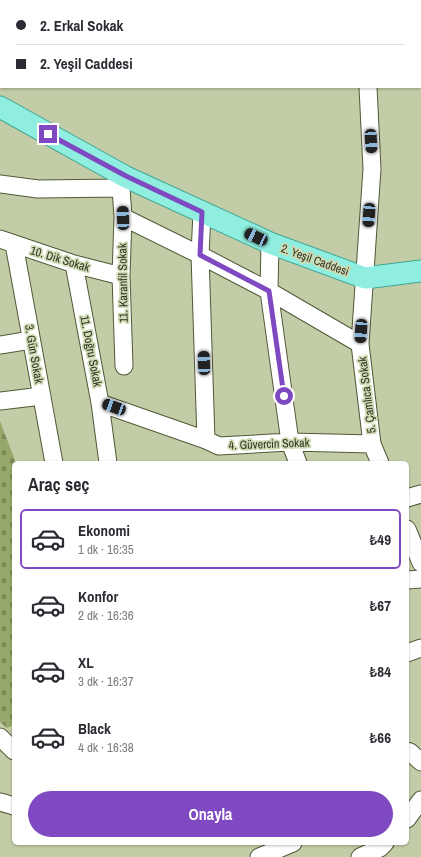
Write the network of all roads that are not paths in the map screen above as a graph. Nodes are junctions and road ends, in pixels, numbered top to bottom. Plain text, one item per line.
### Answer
1 (368, 88) edge
2 (0, 107) edge
3 (124, 182) junction
4 (0, 184) edge
5 (202, 212) junction
6 (123, 218) junction
7 (7, 242) edge
8 (270, 243) junction
9 (200, 255) junction
10 (74, 264) junction
11 (421, 271) edge
12 (121, 276) junction
13 (365, 278) junction
14 (269, 291) junction
15 (32, 340) junction
16 (360, 344) junction
17 (0, 345) edge
18 (124, 366) dead end
19 (42, 396) junction
20 (0, 401) edge
21 (100, 403) junction
22 (206, 440) junction
23 (290, 442) junction
24 (372, 444) junction
25 (54, 461) edge
26 (108, 461) edge
27 (297, 461) edge
28 (379, 461) edge
29 (421, 494) edge
30 (409, 497) edge
31 (409, 534) edge
32 (421, 563) edge
33 (409, 580) edge
34 (421, 580) edge
35 (421, 648) edge
36 (409, 652) edge
37 (409, 752) edge
38 (421, 762) edge
39 (421, 800) edge
40 (0, 802) edge
41 (12, 805) edge
42 (409, 816) edge
43 (287, 845) edge
44 (381, 848) edge
45 (259, 857) edge
46 (360, 857) edge

1 - 13 street, 5. Çamlıca Sokak
2 - 3 main road, 2. Yeşil Caddesi
3 - 4 street
3 - 5 main road, 2. Yeşil Caddesi
3 - 6 street, 11. Karanfil Sokak
5 - 8 main road, 2. Yeşil Caddesi
5 - 9 street
6 - 9 street
6 - 12 street, 11. Karanfil Sokak
7 - 10 street, 10. Dik Sokak
7 - 15 street, 3. Gün Sokak
8 - 13 main road, 2. Yeşil Caddesi
8 - 14 street
9 - 14 street
9 - 22 street
10 - 12 street, 10. Dik Sokak
10 - 21 street, 11. Doğru Sokak
11 - 13 main road, 2. Yeşil Caddesi
12 - 18 street, 11. Karanfil Sokak
13 - 16 street, 5. Çamlıca Sokak
14 - 16 street
14 - 23 street
15 - 17 street
15 - 19 street, 3. Gün Sokak
16 - 24 street, 5. Çamlıca Sokak
19 - 20 street
19 - 25 street, 3. Gün Sokak
21 - 22 street, 4. Güvercin Sokak
21 - 26 street, 11. Doğru Sokak
22 - 23 street, 4. Güvercin Sokak
23 - 24 street, 4. Güvercin Sokak
23 - 27 street
24 - 28 street, 5. Çamlıca Sokak
29 - 30 street
31 - 32 street
33 - 34 street
35 - 36 street
37 - 38 street
39 - 42 street
40 - 41 street
43 - 45 street
44 - 46 street

